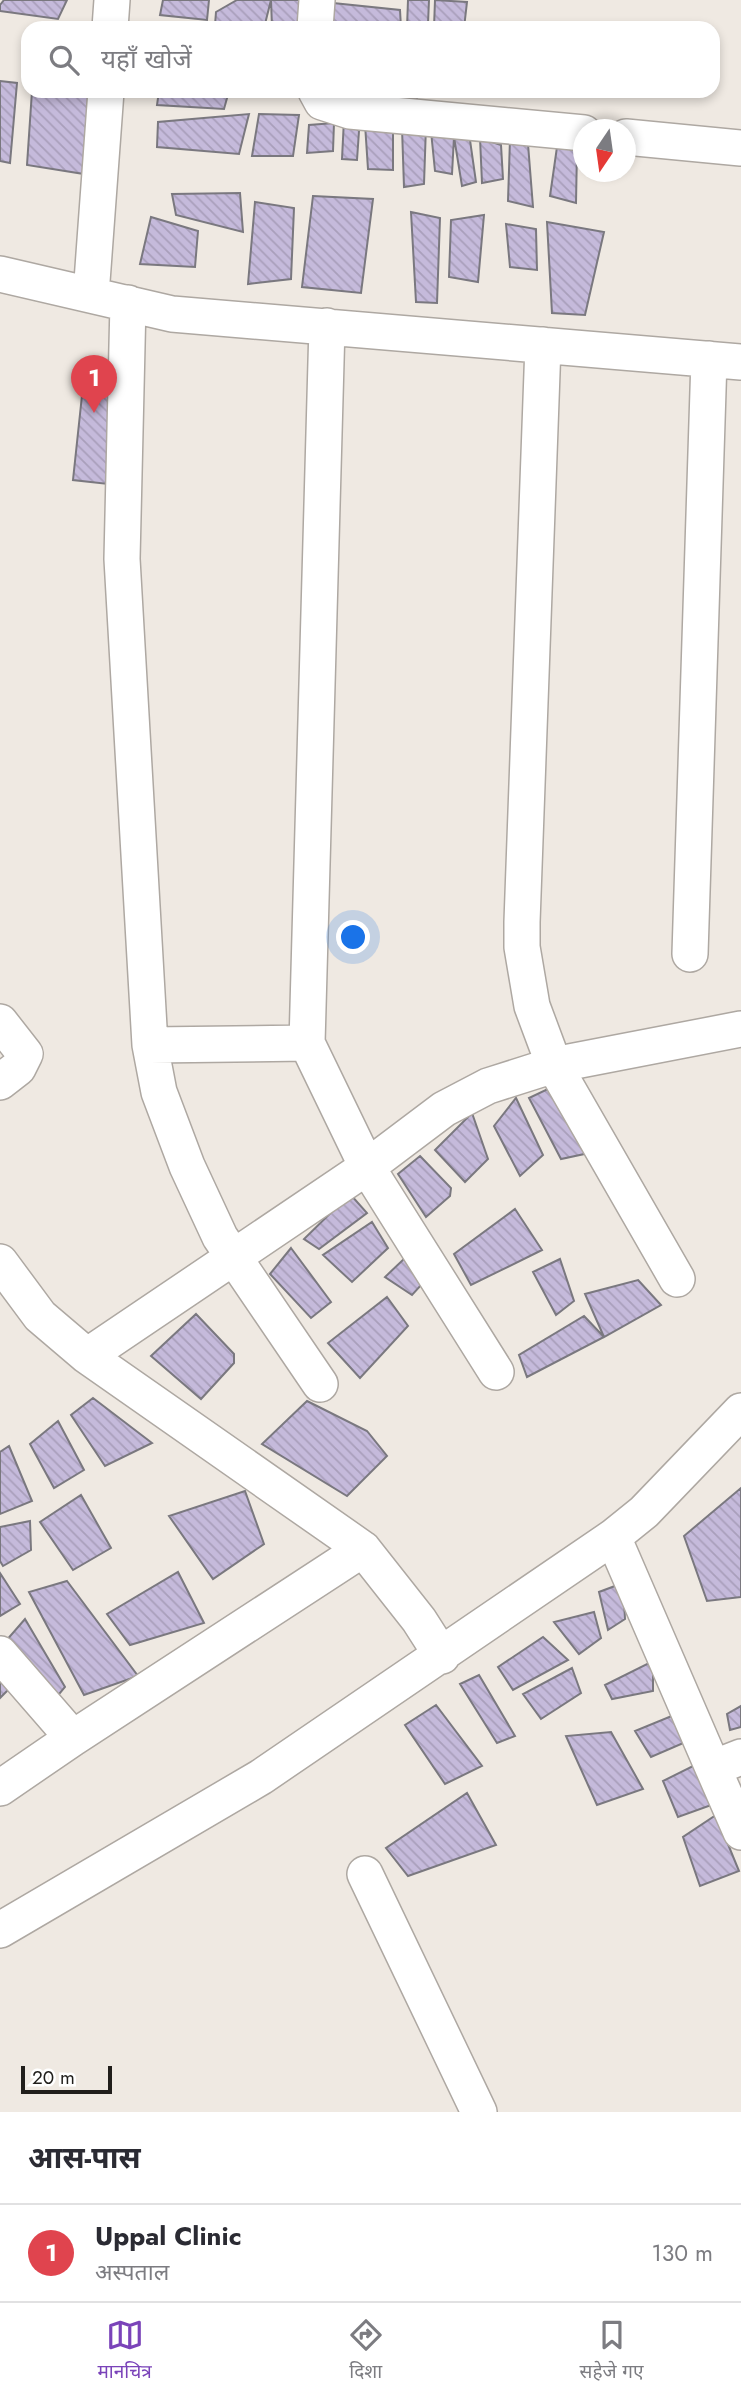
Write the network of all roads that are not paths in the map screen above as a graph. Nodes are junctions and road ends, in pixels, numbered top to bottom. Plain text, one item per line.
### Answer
1 (112, 0) edge
2 (317, 0) edge
3 (110, 21) edge
4 (316, 21) edge
5 (106, 98) edge
6 (320, 98) edge
7 (573, 132) edge
8 (636, 138) edge
9 (741, 148) edge
10 (0, 274) edge
11 (92, 295) junction
12 (128, 303) junction
13 (327, 326) junction
14 (543, 345) junction
15 (725, 360) edge
16 (690, 954) dead end
17 (0, 1022) edge
18 (741, 1029) edge
19 (307, 1043) junction
20 (150, 1045) junction
21 (554, 1065) junction
22 (0, 1082) edge
23 (367, 1167) junction
24 (233, 1256) junction
25 (0, 1262) edge
26 (677, 1279) dead end
27 (87, 1356) junction
28 (496, 1372) dead end
29 (320, 1384) dead end
30 (741, 1411) edge
31 (613, 1537) junction
32 (363, 1549) junction
33 (0, 1654) edge
34 (442, 1656) junction
35 (73, 1738) junction
36 (727, 1763) edge
37 (0, 1788) edge
38 (741, 1832) edge
39 (365, 1874) dead end
40 (0, 1930) edge
41 (479, 2112) edge

1 - 3 street
2 - 4 street
5 - 11 street
6 - 7 street
8 - 9 street
10 - 11 street
11 - 12 street
12 - 13 street
12 - 20 street
13 - 14 street
13 - 19 street
14 - 15 street
14 - 21 street
15 - 16 street
17 - 22 street
18 - 21 street
19 - 20 street
19 - 23 street
20 - 24 street
21 - 23 street
21 - 26 street
23 - 24 street
23 - 28 street
24 - 27 street
24 - 29 street
25 - 27 street
27 - 32 street
30 - 31 street
31 - 34 street
31 - 36 street
32 - 34 street
32 - 35 street
33 - 35 street
34 - 40 street
35 - 37 street
36 - 38 street
39 - 41 street

